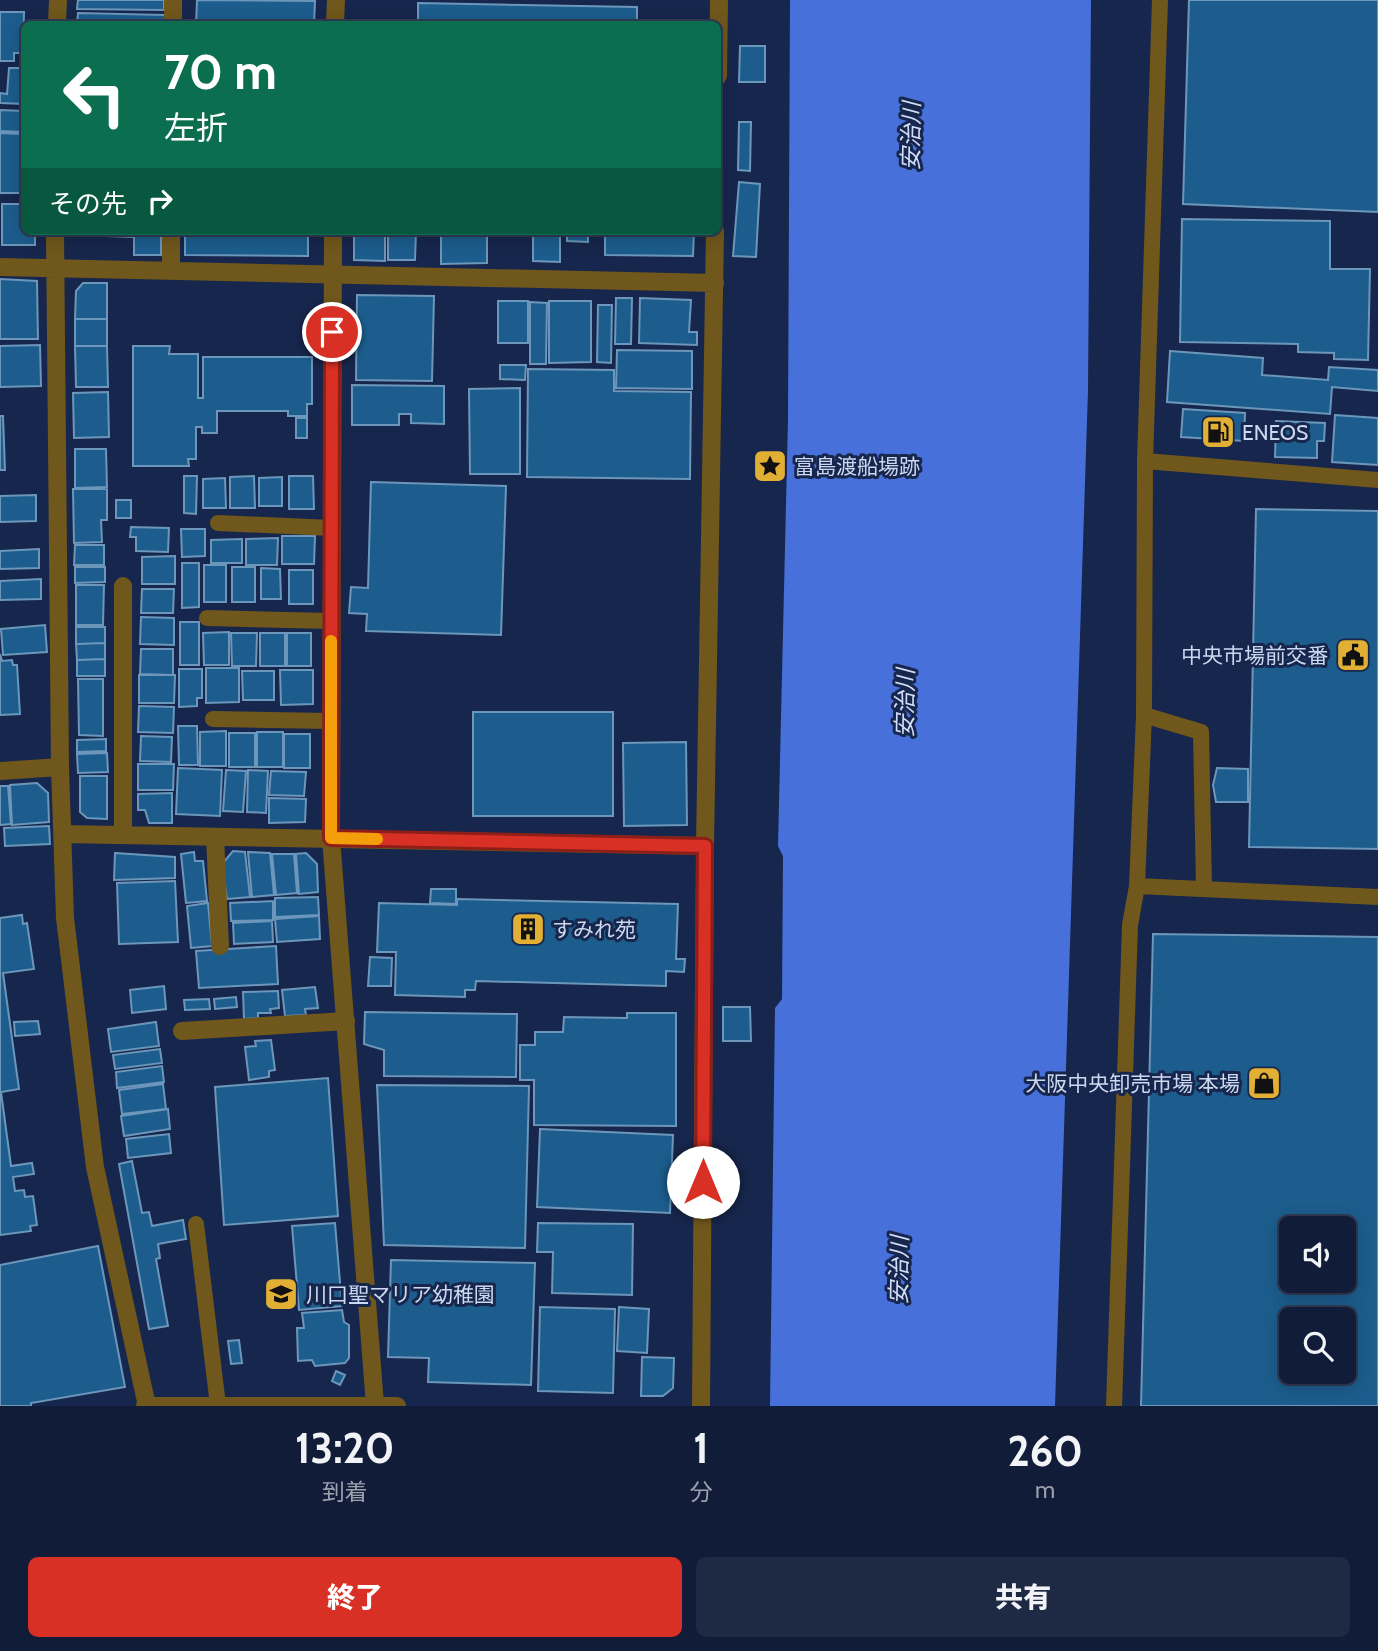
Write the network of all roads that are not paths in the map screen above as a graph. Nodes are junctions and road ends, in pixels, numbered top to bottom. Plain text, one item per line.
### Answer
1 (58, 0) edge
2 (173, 0) edge
3 (336, 0) edge
4 (719, 0) edge
5 (1160, 0) edge
6 (57, 21) edge
7 (173, 21) edge
8 (335, 21) edge
9 (719, 21) edge
10 (55, 235) edge
11 (171, 235) edge
12 (333, 235) edge
13 (715, 235) edge
14 (0, 267) edge
15 (54, 270) junction
16 (170, 271) junction
17 (332, 276) junction
18 (715, 283) junction
19 (1145, 461) junction
20 (1378, 480) edge
21 (218, 523) dead end
22 (332, 528) junction
23 (123, 586) dead end
24 (207, 618) dead end
25 (331, 621) junction
26 (1144, 715) junction
27 (213, 719) dead end
28 (331, 721) junction
29 (60, 767) junction
30 (0, 771) edge
31 (62, 834) junction
32 (123, 835) junction
33 (215, 837) junction
34 (331, 838) junction
35 (705, 846) junction
36 (1137, 886) junction
37 (1204, 888) junction
38 (1378, 897) edge
39 (220, 946) dead end
40 (346, 1021) junction
41 (182, 1031) dead end
42 (196, 1224) dead end
43 (218, 1405) edge
44 (375, 1405) edge
45 (146, 1406) edge
46 (397, 1406) edge
47 (701, 1406) edge
48 (1114, 1406) edge

1 - 6 street
2 - 7 street
3 - 8 street
4 - 9 street
5 - 19 lane
10 - 15 street
11 - 16 street
12 - 17 street
13 - 18 street
14 - 15 street
15 - 16 street
15 - 29 street
16 - 17 street
17 - 18 street
17 - 22 street
18 - 35 street
19 - 20 lane
19 - 26 lane
21 - 22 lane
22 - 25 street
23 - 32 street
24 - 25 lane
25 - 28 street
26 - 36 lane
26 - 37 lane
27 - 28 lane
28 - 34 street
29 - 30 street
29 - 31 street
31 - 32 street
31 - 45 street
32 - 33 street
33 - 34 street
33 - 39 street
34 - 35 street
34 - 40 street
35 - 47 street
36 - 37 lane
36 - 48 lane
37 - 38 lane
40 - 41 street
40 - 44 street
42 - 43 lane
43 - 44 street
43 - 45 street
44 - 46 street

